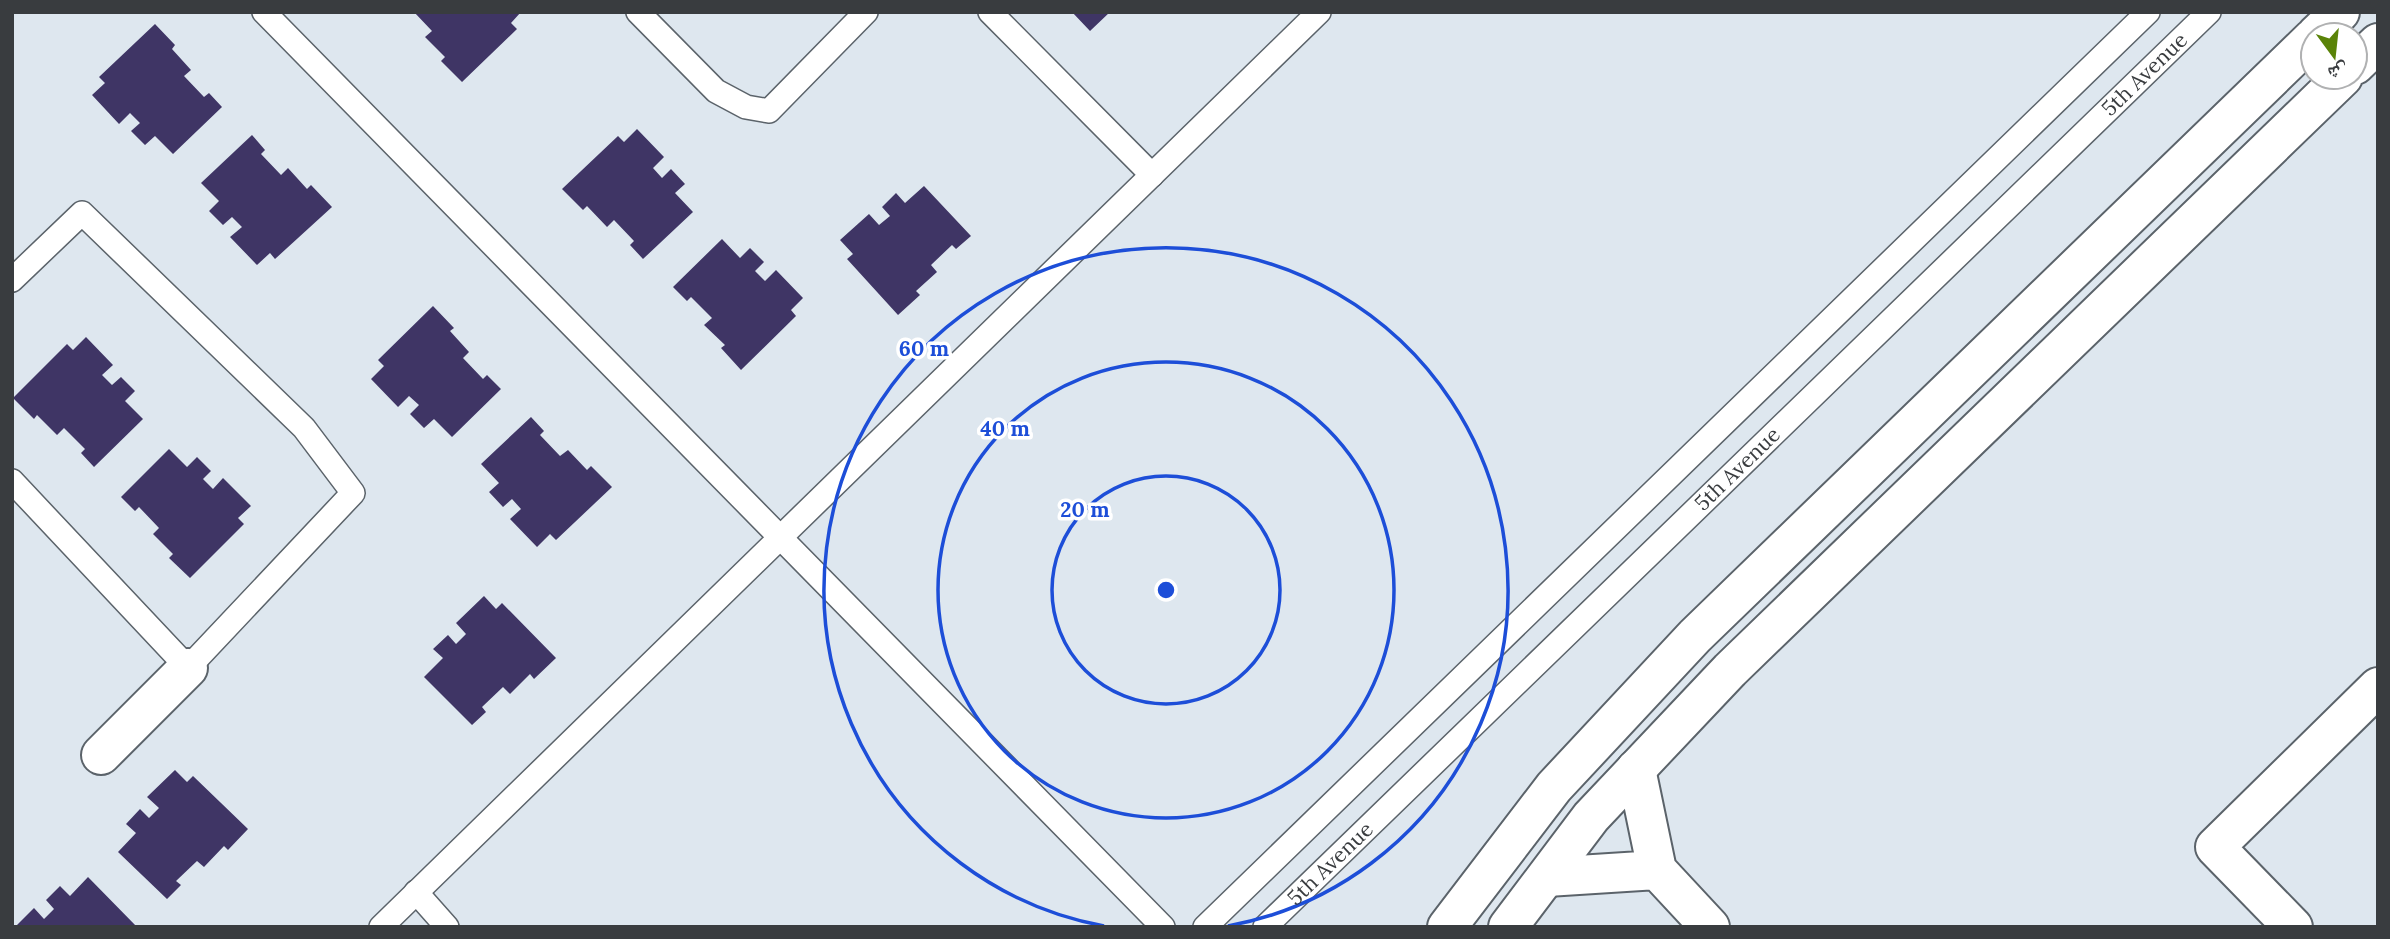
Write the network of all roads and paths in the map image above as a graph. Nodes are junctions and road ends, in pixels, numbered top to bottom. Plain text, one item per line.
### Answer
1 (264, 12) edge
2 (638, 12) edge
3 (866, 12) edge
4 (990, 12) edge
5 (1319, 12) edge
6 (2148, 12) edge
7 (2209, 12) edge
8 (2299, 52) edge
9 (2329, 91) edge
10 (1152, 175) junction
11 (12, 280) edge
12 (12, 481) edge
13 (780, 537) junction
14 (188, 668) junction
15 (2378, 687) edge
16 (101, 755) dead end
17 (1636, 769) junction
18 (1657, 870) junction
19 (1547, 877) junction
20 (416, 892) junction
21 (381, 927) edge
22 (447, 927) edge
23 (1163, 927) edge
24 (1205, 927) edge
25 (1265, 927) edge
26 (1447, 927) edge
27 (1508, 927) edge
28 (1710, 927) edge
29 (2293, 927) edge

1 - 13 lane
2 - 3 lane
4 - 10 lane
5 - 10 lane
6 - 24 lane, 5th Avenue
7 - 25 lane, 5th Avenue
8 - 26 main road
9 - 17 main road
10 - 13 lane
11 - 14 lane
12 - 14 lane
13 - 20 lane
13 - 23 lane
14 - 16 main road
15 - 29 main road
17 - 18 main road
17 - 19 main road
18 - 19 main road
18 - 28 main road
19 - 27 main road
20 - 21 lane
20 - 22 lane

